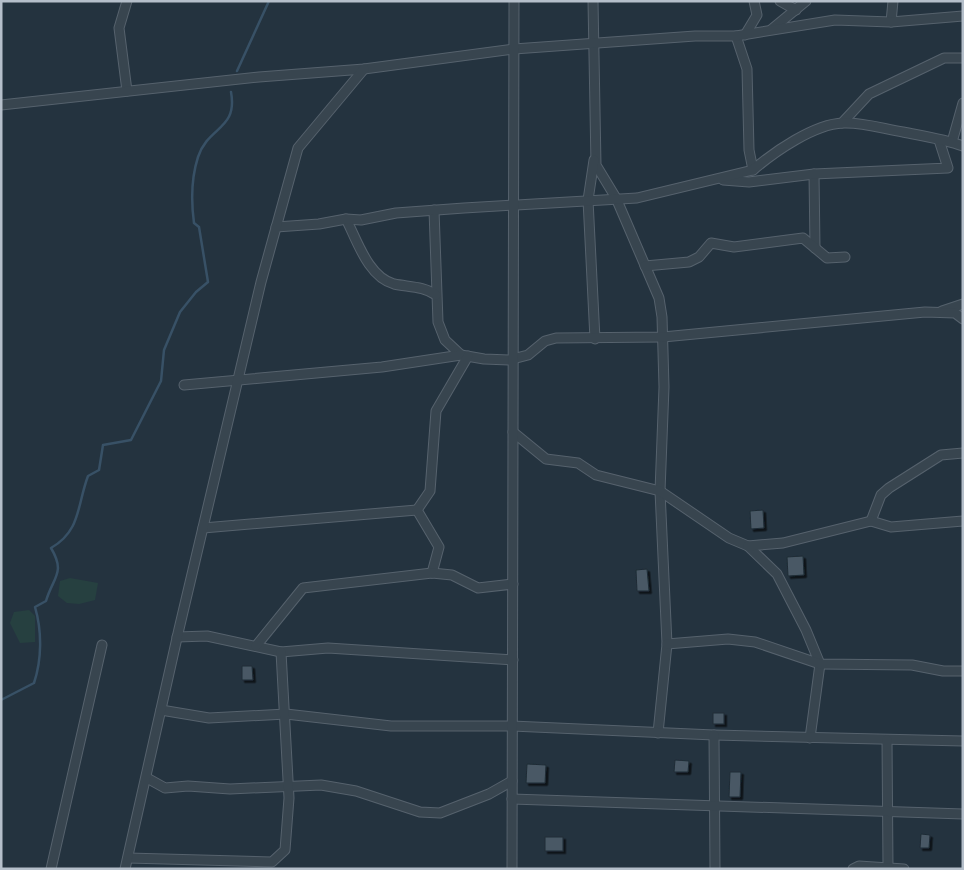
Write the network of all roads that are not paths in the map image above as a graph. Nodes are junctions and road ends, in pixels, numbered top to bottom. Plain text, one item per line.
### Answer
1 (127, 1) edge
2 (514, 1) edge
3 (593, 1) edge
4 (754, 1) edge
5 (780, 1) edge
6 (806, 1) edge
7 (893, 1) edge
8 (796, 10) junction
9 (963, 16) edge
10 (892, 22) junction
11 (770, 31) junction
12 (740, 36) junction
13 (593, 43) junction
14 (514, 49) junction
15 (963, 58) edge
16 (364, 69) junction
17 (127, 91) junction
18 (963, 103) edge
19 (1, 105) edge
20 (842, 123) junction
21 (939, 140) junction
22 (952, 142) junction
23 (963, 146) edge
24 (594, 157) junction
25 (753, 170) junction
26 (814, 174) junction
27 (715, 179) junction
28 (616, 198) junction
29 (588, 200) junction
30 (514, 204) junction
31 (434, 210) junction
32 (346, 219) junction
33 (276, 227) junction
34 (816, 248) junction
35 (845, 257) dead end
36 (645, 266) junction
37 (436, 295) junction
38 (963, 304) edge
39 (939, 312) junction
40 (963, 319) edge
41 (663, 337) junction
42 (595, 339) junction
43 (464, 356) junction
44 (514, 359) junction
45 (238, 379) junction
46 (184, 385) dead end
47 (514, 432) junction
48 (963, 453) edge
49 (660, 491) junction
50 (417, 510) junction
51 (963, 520) edge
52 (871, 521) junction
53 (203, 528) junction
54 (748, 546) junction
55 (432, 574) junction
56 (513, 584) junction
57 (177, 637) junction
58 (667, 644) junction
59 (102, 645) dead end
60 (256, 646) junction
61 (281, 652) junction
62 (513, 660) junction
63 (820, 664) junction
64 (963, 671) edge
65 (161, 710) junction
66 (286, 714) junction
67 (512, 726) junction
68 (658, 733) junction
69 (714, 735) junction
70 (810, 738) junction
71 (887, 740) junction
72 (963, 741) edge
73 (147, 778) junction
74 (512, 782) junction
75 (288, 785) junction
76 (512, 799) junction
77 (714, 806) junction
78 (888, 812) junction
79 (963, 814) edge
80 (128, 858) junction
81 (888, 867) junction
82 (51, 869) edge
83 (125, 869) edge
84 (512, 869) edge
85 (714, 869) edge
86 (853, 869) edge
87 (904, 869) edge

1 - 17 street
2 - 14 street
3 - 13 street
4 - 12 street
5 - 8 street
6 - 8 street
7 - 10 street
8 - 11 street
9 - 10 street
10 - 11 street
11 - 12 street
12 - 13 street
12 - 25 street
13 - 14 street
13 - 24 street
14 - 16 street
14 - 30 street
15 - 20 street
16 - 17 street
16 - 33 street
17 - 19 street
18 - 22 street
20 - 21 street
20 - 25 street
21 - 22 street
21 - 26 street
22 - 23 street
24 - 28 street
24 - 29 street
25 - 27 street
26 - 27 street
26 - 34 street
27 - 28 street
28 - 29 street
28 - 36 street
29 - 30 street
29 - 42 street
30 - 31 street
30 - 44 street
31 - 32 street
31 - 37 street
32 - 33 street
32 - 37 street
33 - 45 street
34 - 35 street
34 - 36 street
36 - 41 street
37 - 43 street
38 - 39 street
39 - 40 street
39 - 41 street
41 - 42 street
41 - 49 street
42 - 44 street
43 - 44 street
43 - 45 street
43 - 50 street
44 - 47 street
45 - 46 street
45 - 53 street
47 - 49 street
47 - 56 street
48 - 52 street
49 - 54 street
49 - 58 street
50 - 53 street
50 - 55 street
51 - 52 street
52 - 54 street
53 - 57 street
54 - 63 street
55 - 56 street
55 - 60 street
56 - 62 street
57 - 60 street
57 - 65 street
58 - 63 street
58 - 68 street
59 - 82 street
60 - 61 street
61 - 62 street
61 - 66 street
62 - 67 street
63 - 64 street
63 - 70 street
65 - 66 street
65 - 73 street
66 - 67 street
66 - 75 street
67 - 68 street
67 - 74 street
68 - 69 street
69 - 70 street
69 - 77 street
70 - 71 street
71 - 72 street
71 - 78 street
73 - 75 street
73 - 80 street
74 - 75 street
74 - 76 street
75 - 80 street
76 - 77 street
76 - 84 street
77 - 78 street
77 - 85 street
78 - 79 street
78 - 81 street
80 - 83 street
81 - 86 street
81 - 87 street

